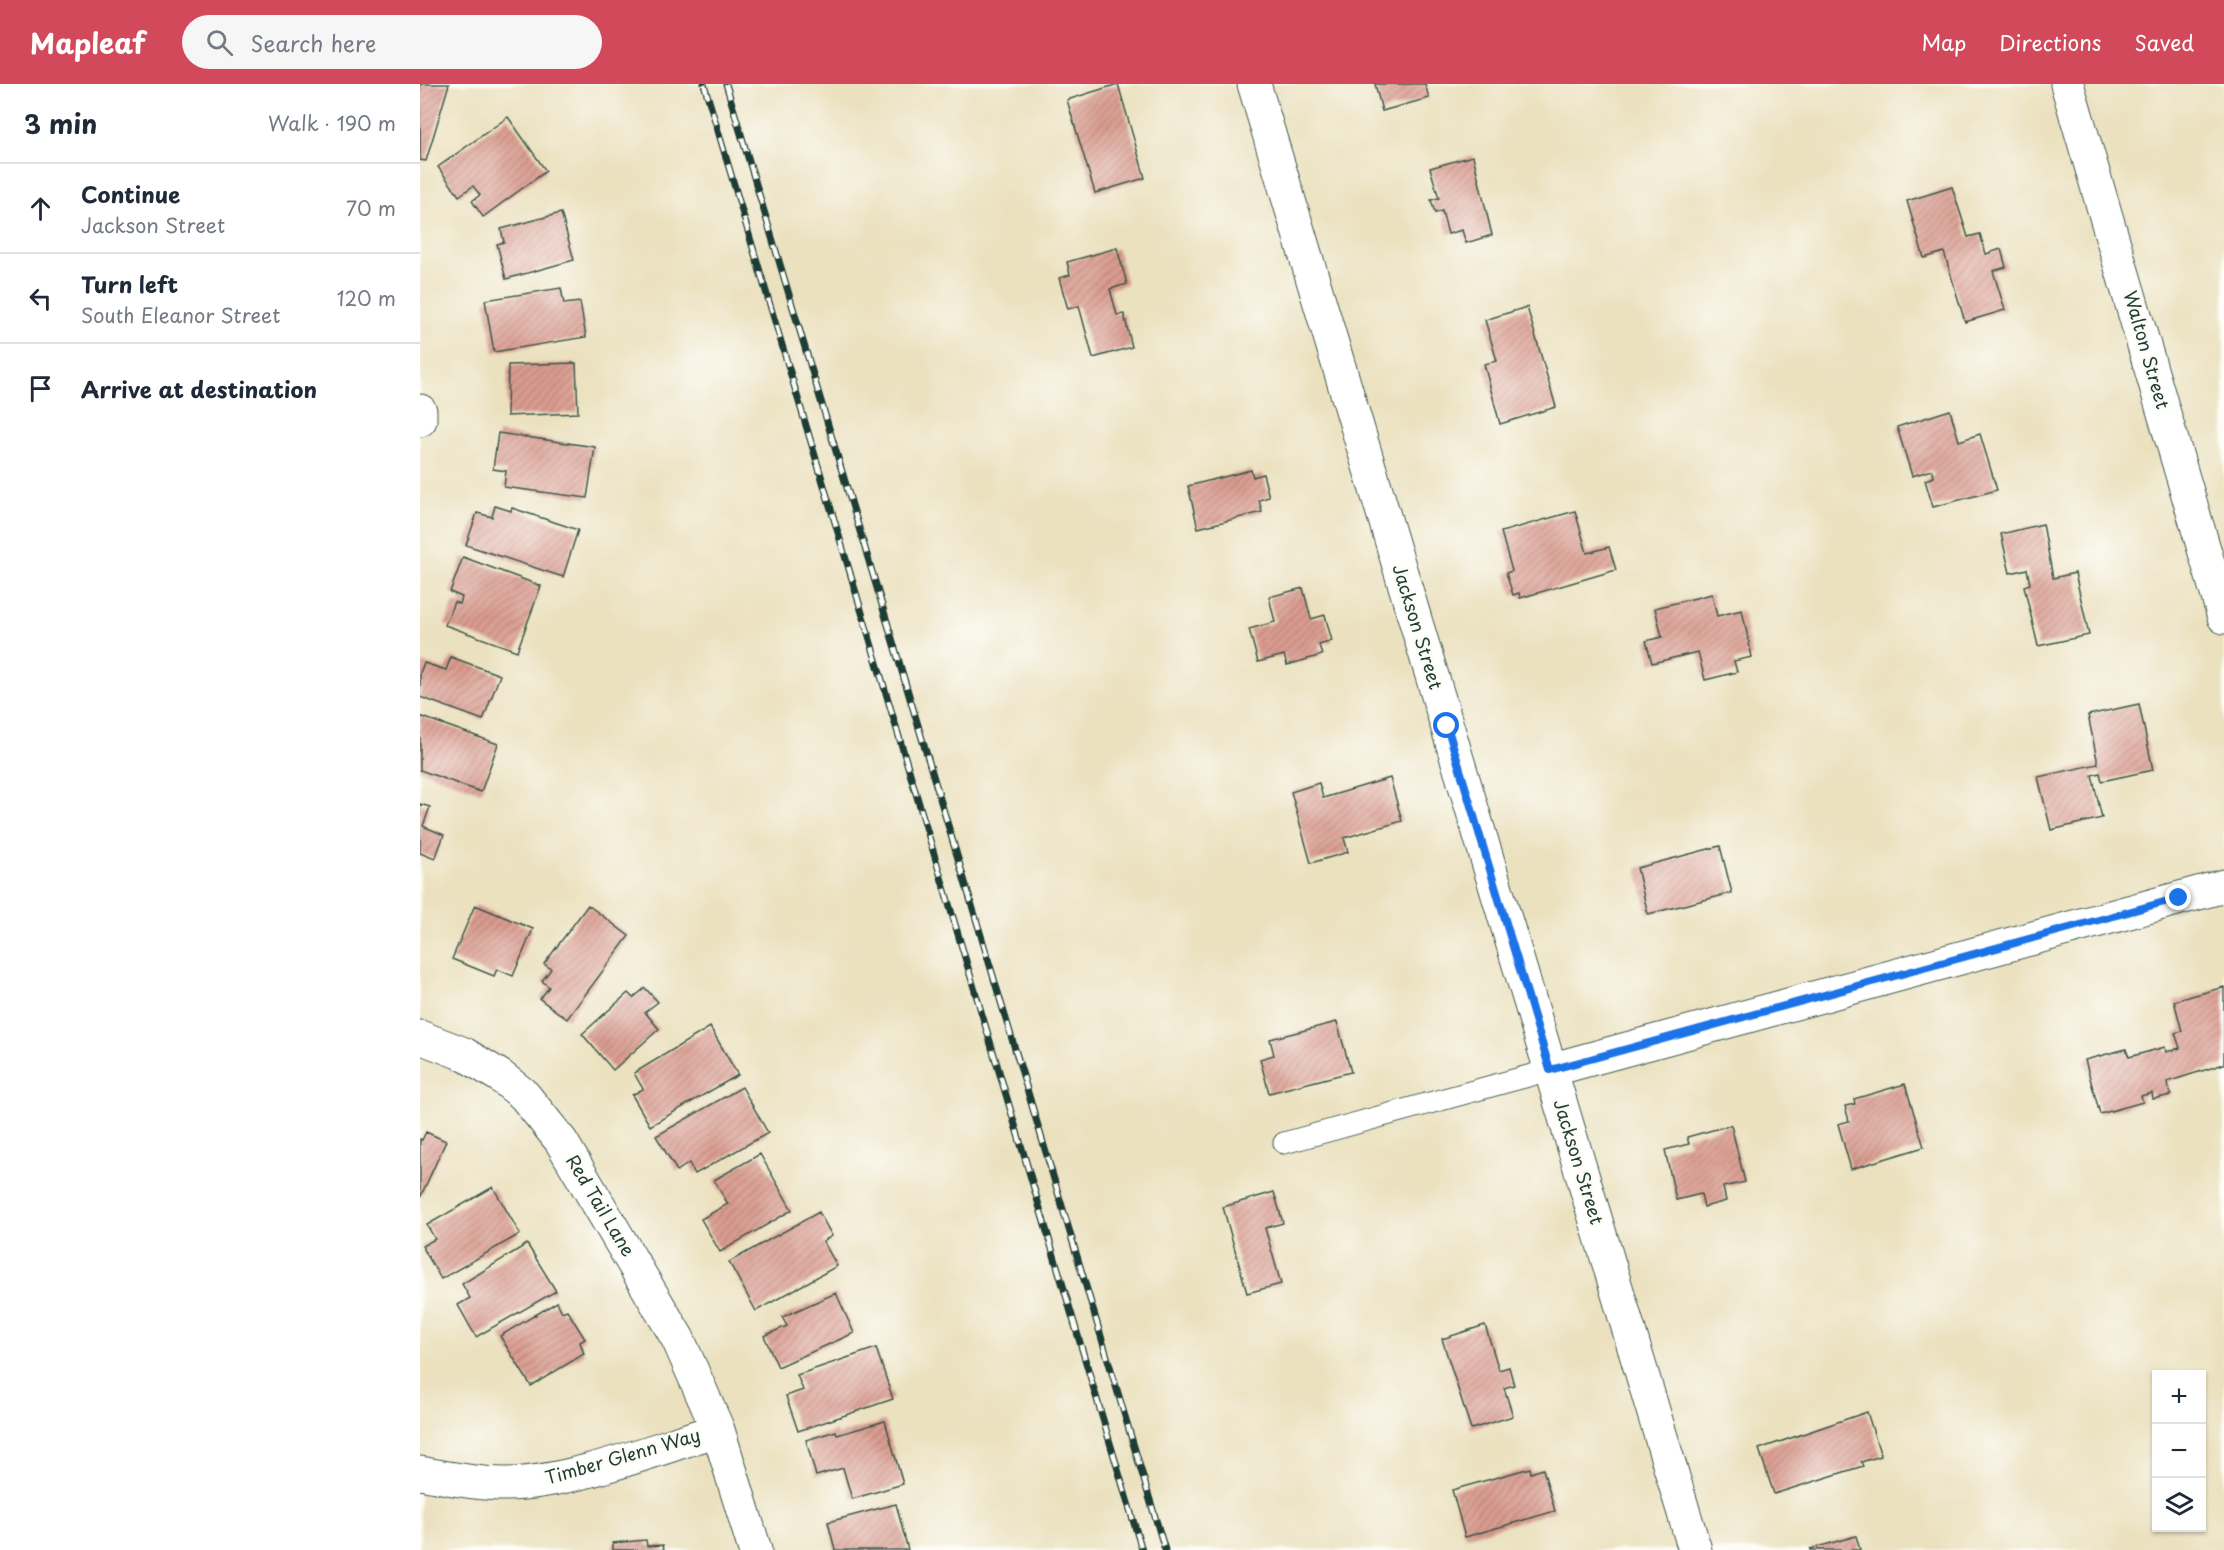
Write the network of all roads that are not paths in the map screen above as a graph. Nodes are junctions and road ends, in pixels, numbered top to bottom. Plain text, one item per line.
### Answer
1 (1254, 84) edge
2 (2067, 84) edge
3 (420, 411) edge
4 (420, 420) edge
5 (2224, 617) edge
6 (2224, 886) edge
7 (420, 1037) edge
8 (1550, 1070) junction
9 (1284, 1143) dead end
10 (718, 1430) junction
11 (420, 1473) edge
12 (755, 1550) edge
13 (1695, 1550) edge

1 - 8 street, Jackson Street
2 - 5 street, Walton Street
3 - 4 street
6 - 8 street
7 - 10 street, Red Tail Lane
8 - 9 lane
8 - 13 street, Jackson Street
10 - 11 street, Timber Glenn Way
10 - 12 street, Red Tail Lane

